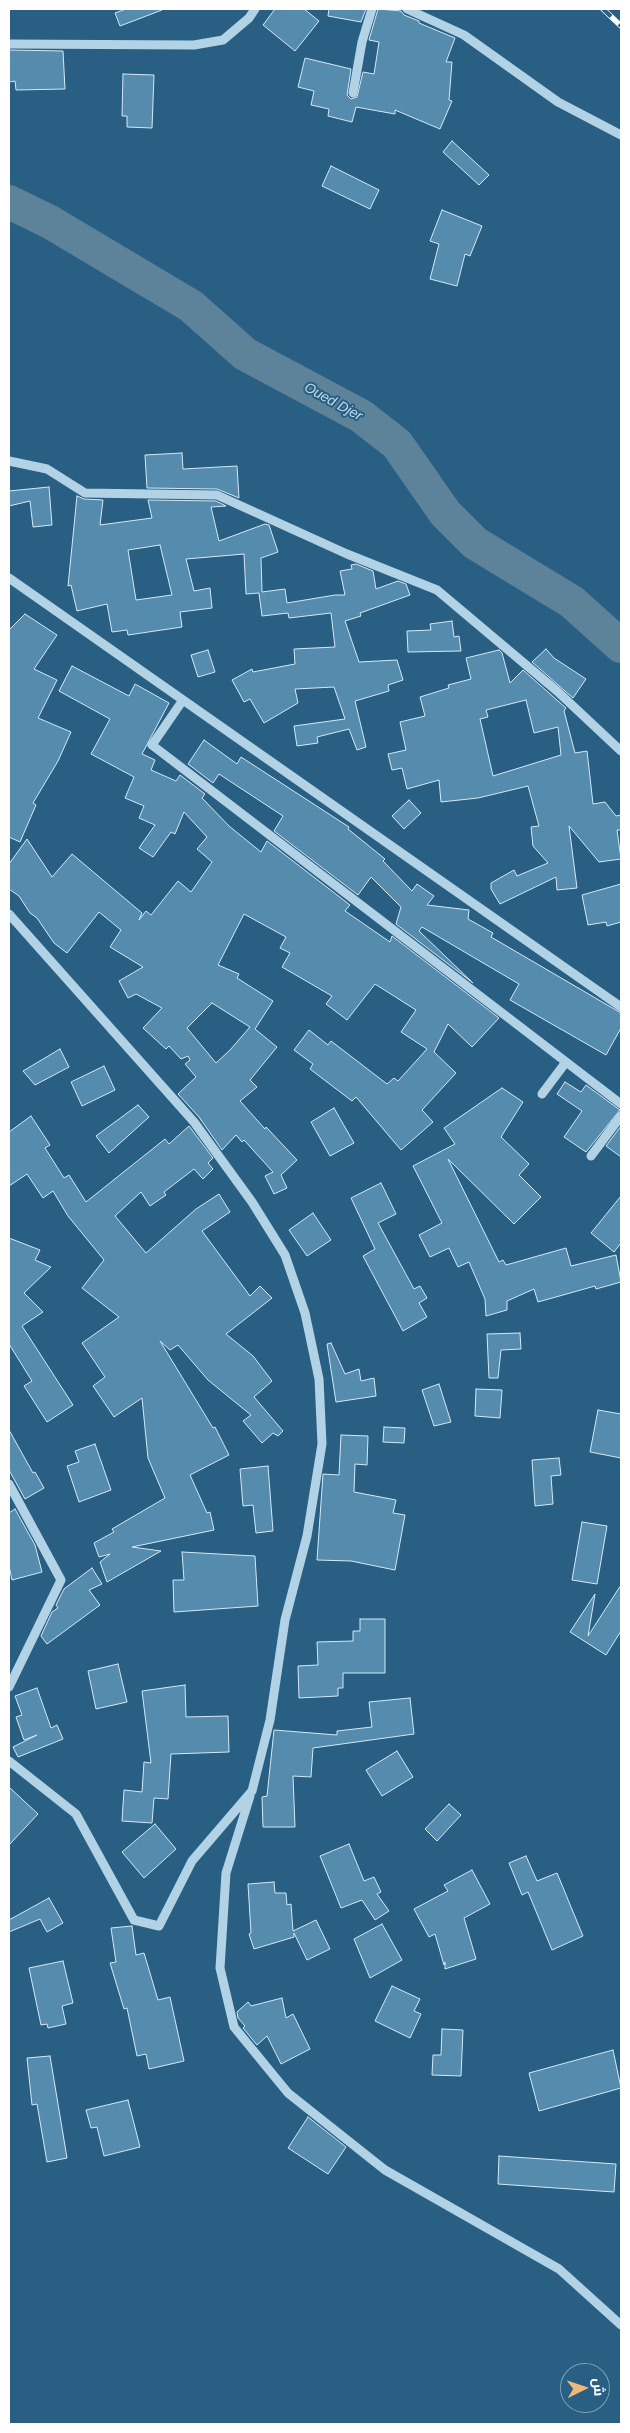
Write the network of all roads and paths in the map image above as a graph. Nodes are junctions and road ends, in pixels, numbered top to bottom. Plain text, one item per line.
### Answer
1 (255, 9) edge
2 (372, 9) edge
3 (407, 9) edge
4 (9, 44) edge
5 (353, 93) dead end
6 (621, 135) edge
7 (9, 461) edge
8 (9, 578) edge
9 (183, 700) junction
10 (621, 751) edge
11 (9, 914) edge
12 (621, 1007) edge
13 (566, 1062) junction
14 (542, 1094) dead end
15 (621, 1104) edge
16 (621, 1116) edge
17 (591, 1156) dead end
18 (9, 1484) edge
19 (9, 1687) edge
20 (9, 1761) edge
21 (252, 1791) junction
22 (621, 2325) edge

1 - 4 street
2 - 5 street
3 - 6 street
7 - 10 street
8 - 9 street
9 - 12 street
9 - 13 street
11 - 21 street
13 - 14 street
13 - 15 street
16 - 17 street
18 - 19 street
20 - 21 street
21 - 22 street

